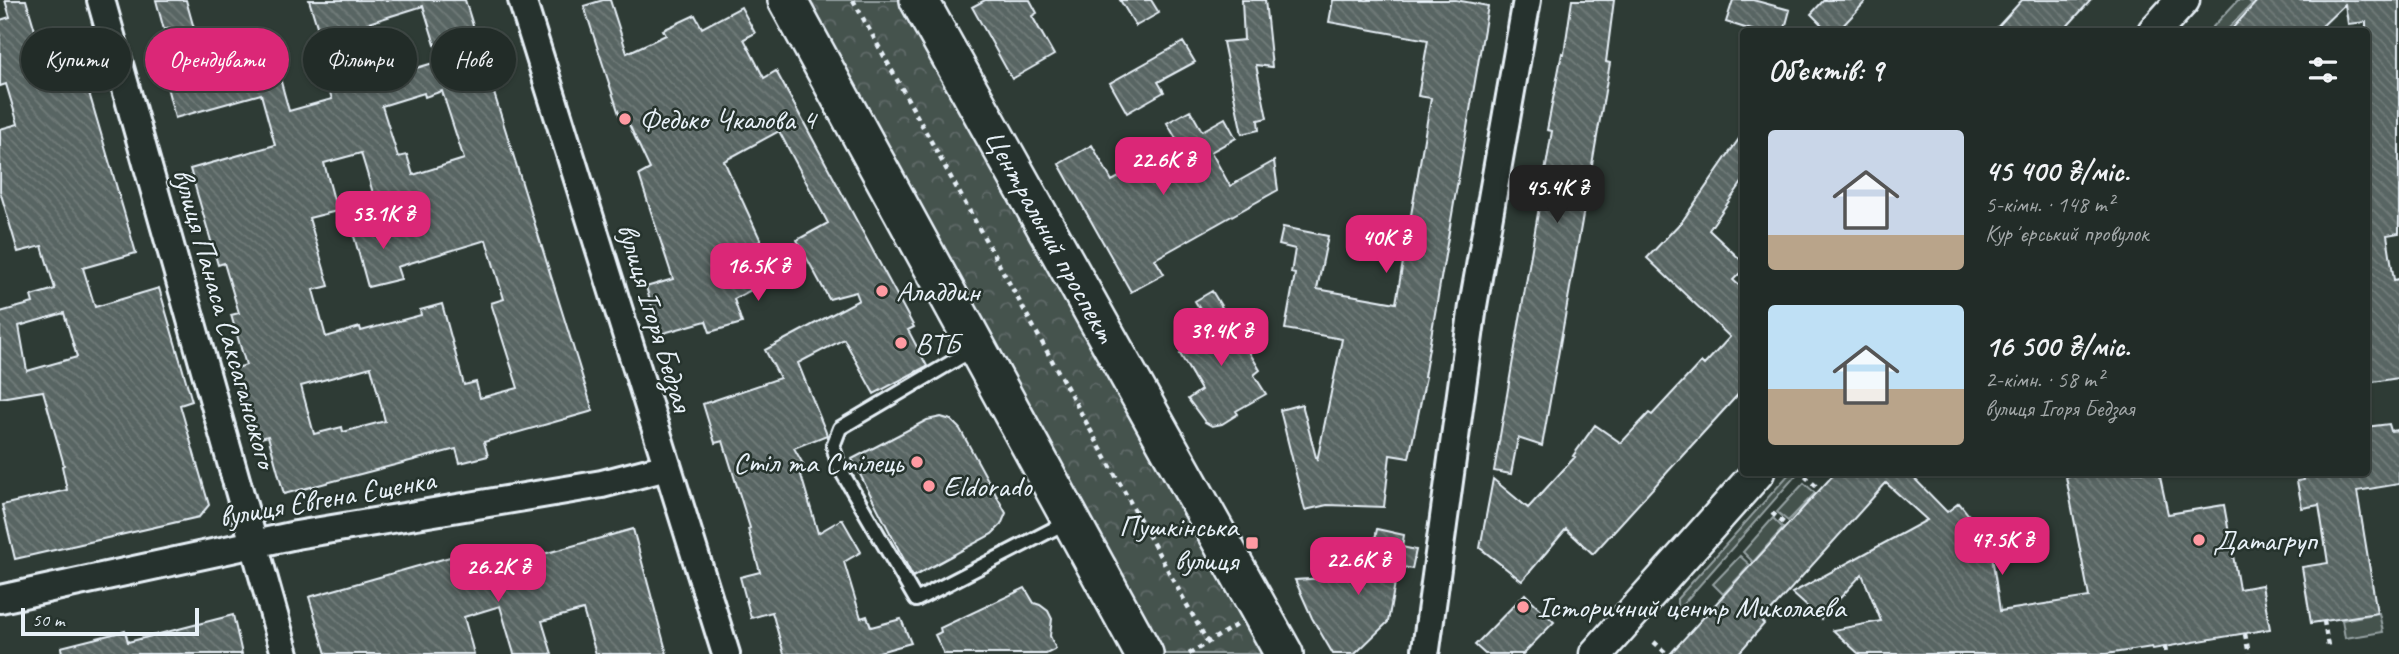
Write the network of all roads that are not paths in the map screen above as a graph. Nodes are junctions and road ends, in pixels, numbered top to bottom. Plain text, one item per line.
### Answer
1 (102, 0) edge
2 (522, 0) edge
3 (787, 0) edge
4 (919, 0) edge
5 (1527, 0) edge
6 (2183, 0) edge
7 (2158, 28) edge
8 (976, 348) junction
9 (667, 467) junction
10 (1754, 476) edge
11 (1070, 520) junction
12 (253, 543) junction
13 (0, 599) edge
14 (1426, 649) dead end
15 (285, 654) edge
16 (726, 654) edge
17 (1144, 654) edge
18 (1284, 654) edge
19 (1596, 654) edge

1 - 12 street, вулиця Панаса Саксаганського
2 - 9 street, вулиця Ігоря Бедзая
3 - 8 main road
4 - 18 main road, Центральний проспект
5 - 14 street
6 - 7 street
8 - 11 main road
8 - 11 lane
9 - 12 street, вулиця Євгена Єщенка
9 - 16 street, вулиця Ігоря Бедзая
10 - 19 street
11 - 17 main road
12 - 13 street, вулиця Євгена Єщенка
12 - 15 street, вулиця Панаса Саксаганського

